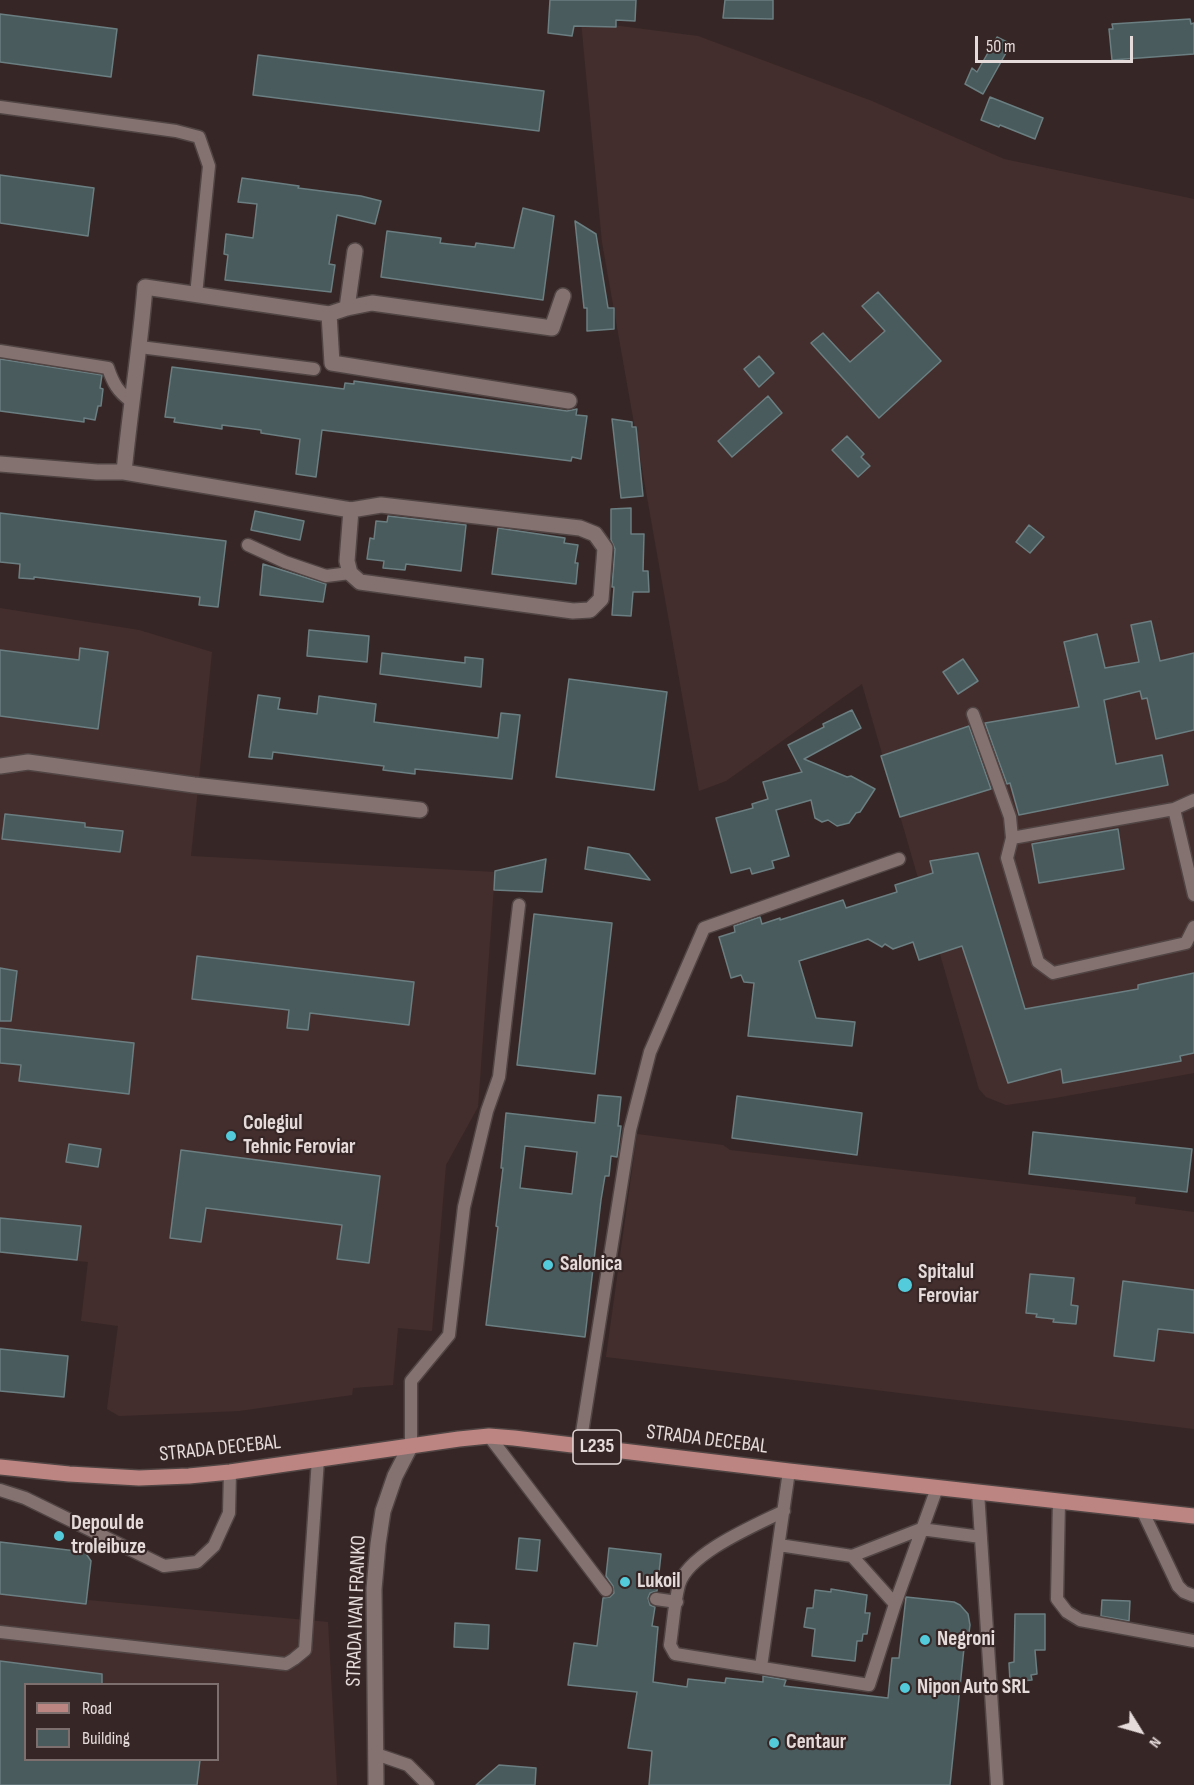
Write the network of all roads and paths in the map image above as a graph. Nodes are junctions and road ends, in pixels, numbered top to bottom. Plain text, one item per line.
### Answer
1 (0, 107) edge
2 (356, 251) dead end
3 (196, 295) junction
4 (563, 296) dead end
5 (347, 308) junction
6 (329, 314) junction
7 (140, 347) junction
8 (0, 351) edge
9 (314, 369) dead end
10 (131, 401) junction
11 (569, 401) dead end
12 (0, 464) edge
13 (124, 472) junction
14 (351, 510) junction
15 (248, 545) dead end
16 (350, 573) junction
17 (973, 714) dead end
18 (0, 766) edge
19 (1194, 800) edge
20 (1174, 809) junction
21 (420, 810) dead end
22 (1012, 838) junction
23 (899, 859) dead end
24 (1194, 895) edge
25 (519, 906) dead end
26 (1194, 927) edge
27 (489, 1436) junction
28 (411, 1445) junction
29 (580, 1445) junction
30 (318, 1459) junction
31 (0, 1467) edge
32 (789, 1471) junction
33 (230, 1472) junction
34 (937, 1488) junction
35 (0, 1490) edge
36 (978, 1492) junction
37 (1059, 1501) junction
38 (1142, 1510) junction
39 (784, 1511) junction
40 (1194, 1516) edge
41 (921, 1529) junction
42 (981, 1537) junction
43 (779, 1545) junction
44 (852, 1556) junction
45 (606, 1590) dead end
46 (1194, 1596) edge
47 (656, 1599) dead end
48 (676, 1602) junction
49 (895, 1604) junction
50 (0, 1632) edge
51 (1194, 1641) edge
52 (761, 1667) junction
53 (376, 1754) junction
54 (376, 1785) edge
55 (428, 1785) edge
56 (997, 1785) edge

1 - 3 lane
2 - 5 street
3 - 6 street
3 - 7 street
4 - 5 street
5 - 6 street
6 - 11 street
7 - 9 lane
7 - 10 street
8 - 10 lane
10 - 13 street
12 - 13 street
13 - 14 street
14 - 16 street
14 - 16 street
15 - 16 lane
17 - 22 lane
18 - 21 street
19 - 20 lane
20 - 22 lane
20 - 24 lane
22 - 26 lane
23 - 29 lane
25 - 28 lane
27 - 28 main road, STRADA DECEBAL / L235
27 - 29 main road, STRADA DECEBAL / L235
27 - 45 lane
28 - 30 main road, STRADA DECEBAL / L235
28 - 53 street, STRADA IVAN FRANKO
29 - 32 main road, STRADA DECEBAL / L235
30 - 33 main road, STRADA DECEBAL / L235
30 - 50 lane
31 - 33 main road, STRADA DECEBAL / L235
32 - 34 main road, STRADA DECEBAL / L235
32 - 39 lane
33 - 35 lane
34 - 36 main road, STRADA DECEBAL / L235
34 - 41 lane
36 - 37 main road, STRADA DECEBAL / L235
36 - 42 lane
37 - 38 main road, STRADA DECEBAL / L235
37 - 51 lane
38 - 40 main road, STRADA DECEBAL / L235
38 - 46 lane
39 - 43 lane
39 - 48 lane
41 - 42 lane
41 - 44 lane
41 - 49 lane
42 - 56 lane
43 - 44 lane
43 - 52 lane
44 - 49 lane
47 - 48 lane
48 - 52 lane
49 - 52 lane
53 - 54 street, STRADA IVAN FRANKO
53 - 55 lane

